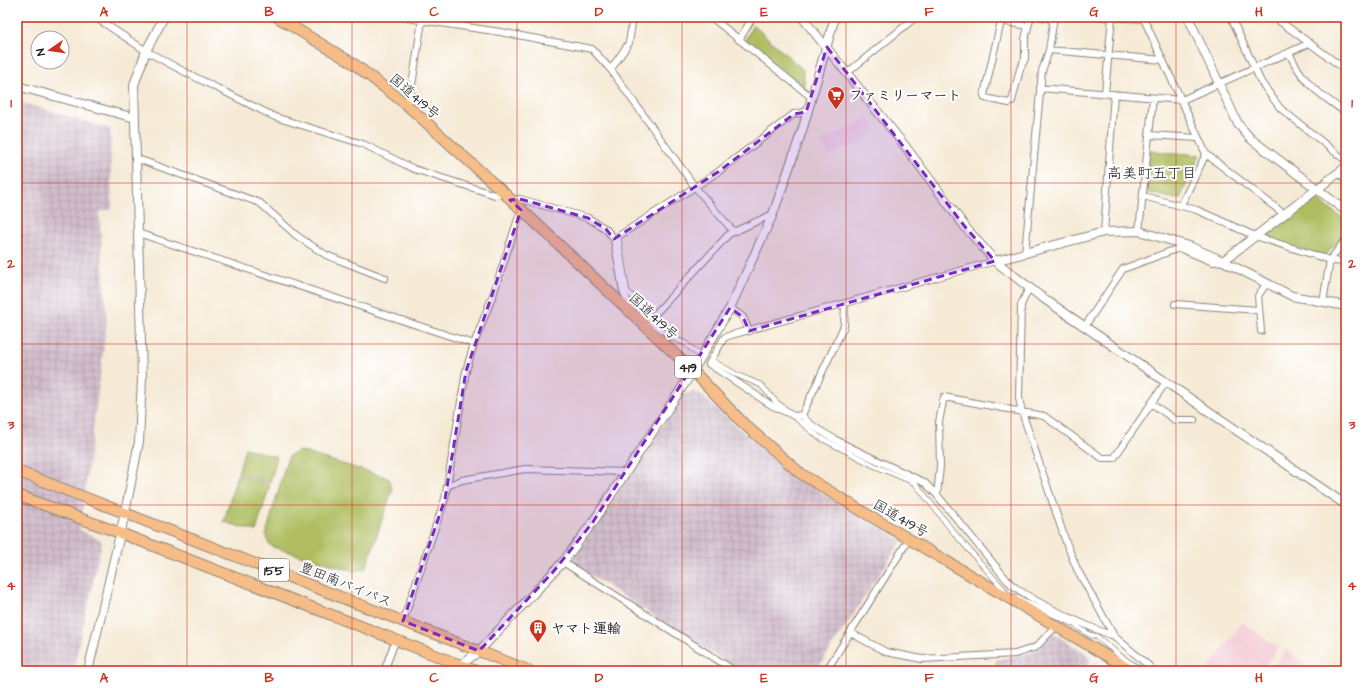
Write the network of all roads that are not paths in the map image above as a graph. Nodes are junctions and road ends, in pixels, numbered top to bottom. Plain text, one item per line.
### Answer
1 (95, 17) edge
2 (164, 17) edge
3 (277, 17) edge
4 (401, 17) edge
5 (633, 17) edge
6 (711, 17) edge
7 (753, 17) edge
8 (802, 17) edge
9 (835, 17) edge
10 (916, 17) edge
11 (1032, 17) edge
12 (1042, 17) edge
13 (1103, 17) edge
14 (1112, 17) edge
15 (1188, 17) edge
16 (1231, 17) edge
17 (1274, 17) edge
18 (1054, 18) edge
19 (1144, 18) edge
20 (422, 20) junction
21 (1028, 26) junction
22 (739, 40) junction
23 (1310, 43) junction
24 (827, 47) junction
25 (1049, 50) junction
26 (146, 51) junction
27 (1289, 52) junction
28 (1109, 56) junction
29 (1163, 60) junction
30 (1254, 67) junction
31 (611, 69) junction
32 (1346, 70) edge
33 (847, 73) junction
34 (1218, 84) junction
35 (17, 86) edge
36 (1040, 88) junction
37 (1105, 93) junction
38 (1114, 94) junction
39 (811, 97) junction
40 (1153, 98) junction
41 (1182, 100) junction
42 (407, 106) junction
43 (806, 112) junction
44 (1346, 113) edge
45 (135, 118) junction
46 (1149, 135) junction
47 (1198, 138) junction
48 (1206, 154) junction
49 (135, 158) junction
50 (1346, 161) edge
51 (1346, 167) edge
52 (1338, 173) junction
53 (1346, 179) edge
54 (695, 187) junction
55 (1315, 189) junction
56 (1143, 196) junction
57 (507, 197) junction
58 (1181, 205) junction
59 (521, 210) junction
60 (1346, 211) edge
61 (773, 214) junction
62 (1284, 214) junction
63 (733, 231) junction
64 (1139, 231) junction
65 (1104, 232) junction
66 (138, 233) junction
67 (1255, 236) junction
68 (616, 237) junction
69 (1346, 239) edge
70 (1025, 253) junction
71 (1330, 260) junction
72 (995, 261) junction
73 (1223, 261) junction
74 (1346, 263) edge
75 (384, 278) dead end
76 (1266, 284) junction
77 (1029, 288) junction
78 (1324, 302) junction
79 (1175, 304) dead end
80 (844, 305) junction
81 (1346, 306) edge
82 (730, 308) junction
83 (1258, 310) junction
84 (635, 317) junction
85 (646, 323) junction
86 (1085, 326) junction
87 (749, 331) junction
88 (1261, 331) dead end
89 (474, 344) junction
90 (700, 356) junction
91 (711, 360) junction
92 (693, 371) junction
93 (1166, 382) junction
94 (1151, 403) junction
95 (1022, 412) junction
96 (802, 415) junction
97 (794, 416) junction
98 (1194, 420) dead end
99 (17, 471) edge
100 (626, 472) junction
101 (447, 486) junction
102 (17, 495) edge
103 (937, 495) junction
104 (1346, 505) edge
105 (125, 513) junction
106 (120, 533) junction
107 (909, 539) junction
108 (562, 562) junction
109 (402, 621) junction
110 (1056, 626) junction
111 (850, 633) junction
112 (1114, 636) junction
113 (396, 639) junction
114 (479, 651) junction
115 (456, 668) edge
116 (1150, 670) edge
117 (88, 671) edge
118 (384, 671) edge
119 (476, 671) edge
120 (530, 671) edge
121 (735, 671) edge
122 (826, 671) edge
123 (1132, 671) edge

1 - 26 street
2 - 26 street
3 - 42 highway, 国道419号 / 419
4 - 20 street
5 - 31 street
6 - 22 street
7 - 22 street
8 - 24 street
9 - 24 street
10 - 33 street
11 - 21 street
12 - 18 street
13 - 14 street
14 - 19 street
14 - 28 street
15 - 34 street
16 - 30 street
17 - 23 street
18 - 25 street
19 - 29 street
20 - 31 street
20 - 42 street
21 - 21 street
22 - 39 street
23 - 27 street
23 - 32 street
24 - 33 street
24 - 39 street
25 - 28 street
25 - 36 street
26 - 45 street
26 - 57 street
27 - 30 street
27 - 44 street
28 - 29 street
28 - 37 street
29 - 41 street
30 - 34 street
30 - 50 street
31 - 54 street
33 - 72 street
34 - 41 street
34 - 55 street
35 - 45 street
36 - 37 street
36 - 70 street
37 - 38 street
38 - 40 street
38 - 65 street
39 - 43 street
40 - 41 street
40 - 46 street
41 - 47 street
42 - 57 highway, 国道419号 / 419
43 - 54 street
43 - 61 street
45 - 49 street
46 - 47 street
46 - 56 street
47 - 48 street
48 - 58 street
48 - 62 street
49 - 66 street
49 - 75 street
51 - 52 street
52 - 53 street
52 - 55 street
54 - 63 street
54 - 68 street
55 - 60 street
55 - 62 street
56 - 58 street
56 - 64 street
57 - 59 highway, 国道419号 / 419
57 - 68 street
58 - 67 street
59 - 84 highway, 国道419号 / 419
59 - 89 street
61 - 63 street
61 - 82 street
62 - 67 street
63 - 85 street
64 - 65 street
64 - 73 street
65 - 70 street
66 - 89 street
66 - 105 street
67 - 71 street
67 - 73 street
68 - 84 street
68 - 85 street
69 - 71 street
70 - 72 street
71 - 74 street
71 - 78 street
72 - 77 street
72 - 80 street
73 - 76 street
73 - 86 street
76 - 78 street
76 - 83 street
77 - 86 street
77 - 95 street
78 - 81 street
79 - 83 street
80 - 87 street
80 - 96 street
82 - 87 street
82 - 90 street
83 - 88 street
84 - 85 highway, 国道419号 / 419
85 - 90 street
85 - 92 highway, 国道419号 / 419
86 - 93 street
87 - 91 street
89 - 101 street
90 - 92 street
91 - 97 street
91 - 97 street
92 - 100 street
92 - 107 highway, 国道419号 / 419
93 - 94 street
93 - 104 street
94 - 95 street
94 - 98 street
95 - 103 street
95 - 112 street
96 - 97 street
96 - 103 street
97 - 116 street
99 - 105 highway, 豊田南バイパス / 155
100 - 101 street
100 - 108 street
101 - 109 street
102 - 106 highway, 155
103 - 112 street
105 - 106 street
105 - 109 highway, 豊田南バイパス / 155
106 - 113 highway, 155
106 - 117 street
107 - 110 highway, 国道419号 / 419
107 - 111 street
108 - 114 street
108 - 121 street
109 - 114 highway, 豊田南バイパス / 155
110 - 111 street
110 - 123 highway, 国道419号 / 419
111 - 122 street
112 - 116 street
113 - 115 highway, 155
113 - 118 street
114 - 115 street
114 - 120 highway, 豊田南バイパス / 155
115 - 119 highway, 155

